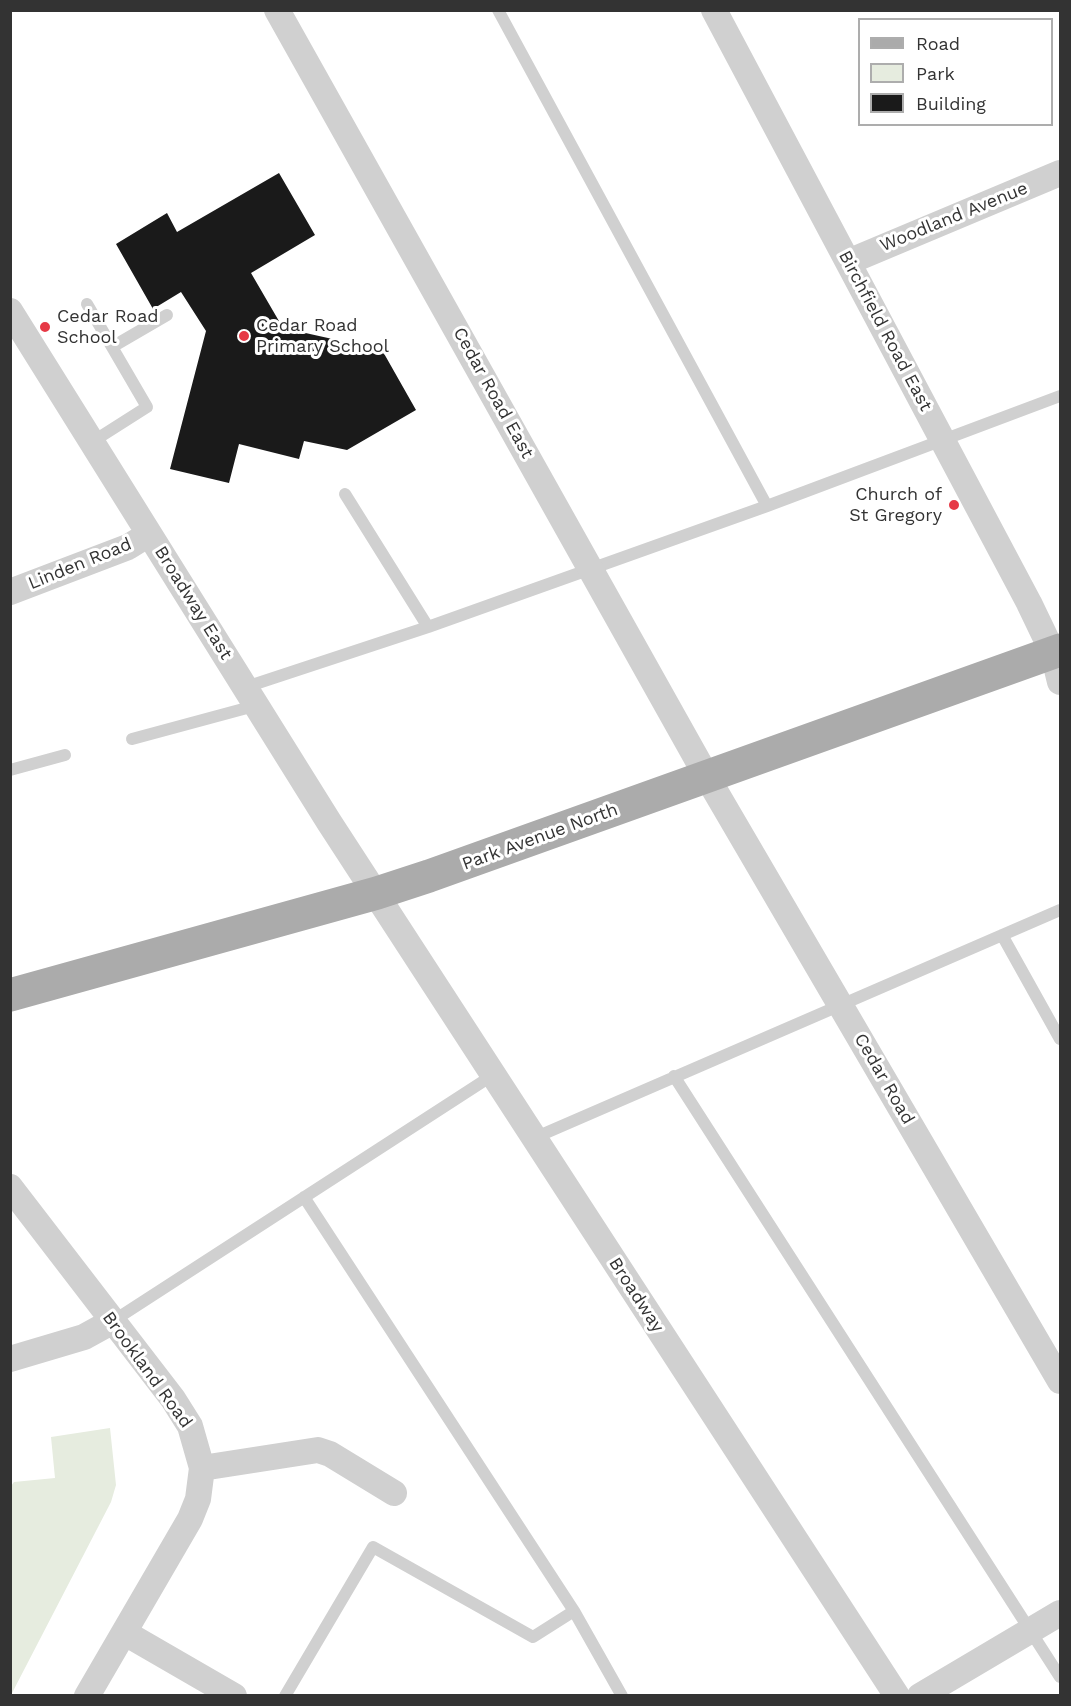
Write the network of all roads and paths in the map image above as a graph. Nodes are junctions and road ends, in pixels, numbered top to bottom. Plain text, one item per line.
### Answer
1 (277, 10) edge
2 (498, 10) edge
3 (714, 10) edge
4 (1060, 173) edge
5 (848, 262) junction
6 (87, 304) dead end
7 (10, 311) edge
8 (167, 315) dead end
9 (112, 347) junction
10 (1060, 396) edge
11 (943, 439) junction
12 (92, 442) junction
13 (345, 494) dead end
14 (767, 506) junction
15 (150, 534) junction
16 (591, 568) junction
17 (10, 592) edge
18 (428, 627) junction
19 (1058, 662) edge
20 (252, 696) junction
21 (132, 739) dead end
22 (65, 755) dead end
23 (10, 770) edge
24 (707, 777) junction
25 (376, 894) junction
26 (1060, 910) edge
27 (1002, 935) junction
28 (10, 995) edge
29 (842, 1006) junction
30 (1060, 1039) edge
31 (493, 1075) junction
32 (674, 1077) junction
33 (534, 1138) junction
34 (11, 1188) edge
35 (304, 1197) junction
36 (113, 1322) junction
37 (10, 1359) edge
38 (1060, 1381) edge
39 (202, 1468) junction
40 (394, 1493) dead end
41 (574, 1611) junction
42 (1060, 1613) edge
43 (1031, 1631) junction
44 (125, 1633) junction
45 (1060, 1677) edge
46 (87, 1695) edge
47 (234, 1695) edge
48 (285, 1695) edge
49 (622, 1695) edge
50 (897, 1695) edge
51 (920, 1695) edge

1 - 16 street, Cedar Road East
2 - 14 lane
3 - 5 street, Birchfield Road East
4 - 5 street, Woodland Avenue
5 - 11 street, Birchfield Road East
6 - 9 lane
7 - 12 street, Broadway East
8 - 9 lane
9 - 12 lane
10 - 11 lane
11 - 14 lane
11 - 19 street, Birchfield Road East
12 - 15 street, Broadway East
13 - 18 lane
14 - 16 lane
15 - 17 street, Linden Road
15 - 20 street, Broadway East
16 - 18 lane
16 - 24 street, Cedar Road East
18 - 20 lane
19 - 24 main road, Park Avenue North
20 - 21 lane
20 - 25 street, Broadway East
22 - 23 lane
24 - 25 main road, Park Avenue North
24 - 29 street, Cedar Road
25 - 28 main road, Park Avenue North
25 - 31 street, Broadway
26 - 27 lane
27 - 29 lane
27 - 30 lane
29 - 32 lane
29 - 38 street, Cedar Road
31 - 33 street, Broadway
31 - 35 lane
32 - 33 lane
32 - 43 lane
33 - 50 street, Broadway
34 - 36 street, Brookland Road
35 - 36 lane
35 - 41 lane
36 - 37 street
36 - 39 street, Brookland Road
39 - 40 street
39 - 44 street, Brookland Road
41 - 48 lane
41 - 49 lane
42 - 43 street
43 - 45 lane
43 - 51 street
44 - 46 street, Brookland Road
44 - 47 street

